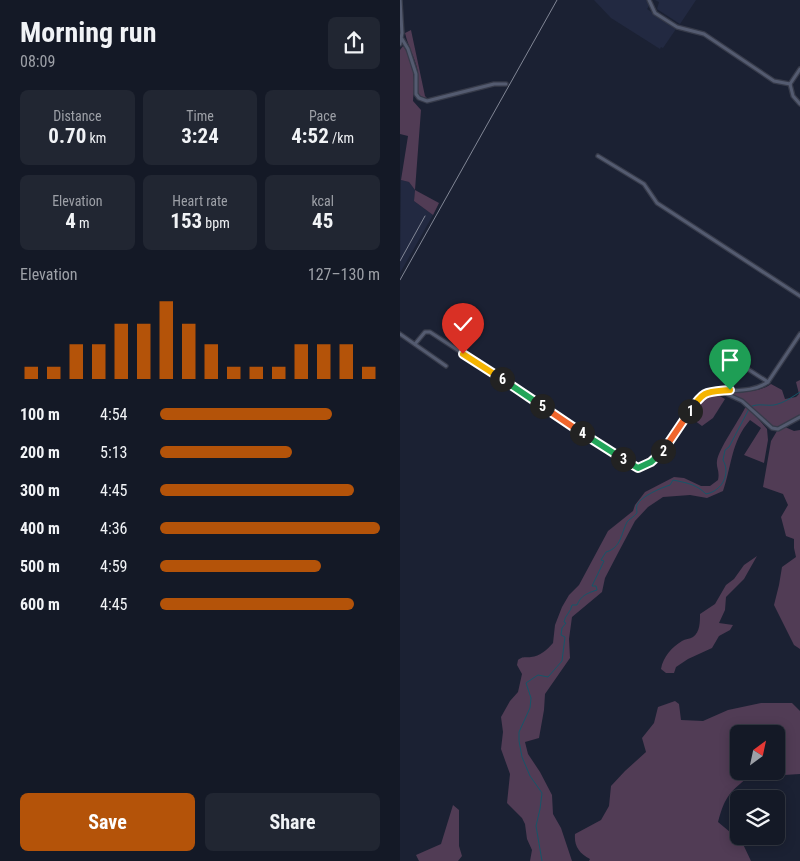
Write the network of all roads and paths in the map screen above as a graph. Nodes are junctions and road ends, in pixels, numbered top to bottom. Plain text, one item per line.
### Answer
1 (400, 0) edge
2 (649, 0) edge
3 (402, 39) junction
4 (400, 44) edge
5 (800, 69) edge
6 (506, 84) dead end
7 (790, 84) junction
8 (800, 104) edge
9 (598, 156) dead end
10 (800, 296) edge
11 (400, 334) edge
12 (800, 334) edge
13 (415, 344) junction
14 (726, 355) dead end
15 (446, 366) dead end
16 (768, 382) junction
17 (724, 391) junction
18 (800, 417) edge

1 - 3 street
2 - 7 street
3 - 4 street
3 - 6 street
5 - 7 street
7 - 8 street
9 - 10 street
11 - 13 street
12 - 16 street
13 - 15 street
13 - 17 street
14 - 16 street
16 - 17 street
17 - 18 street

